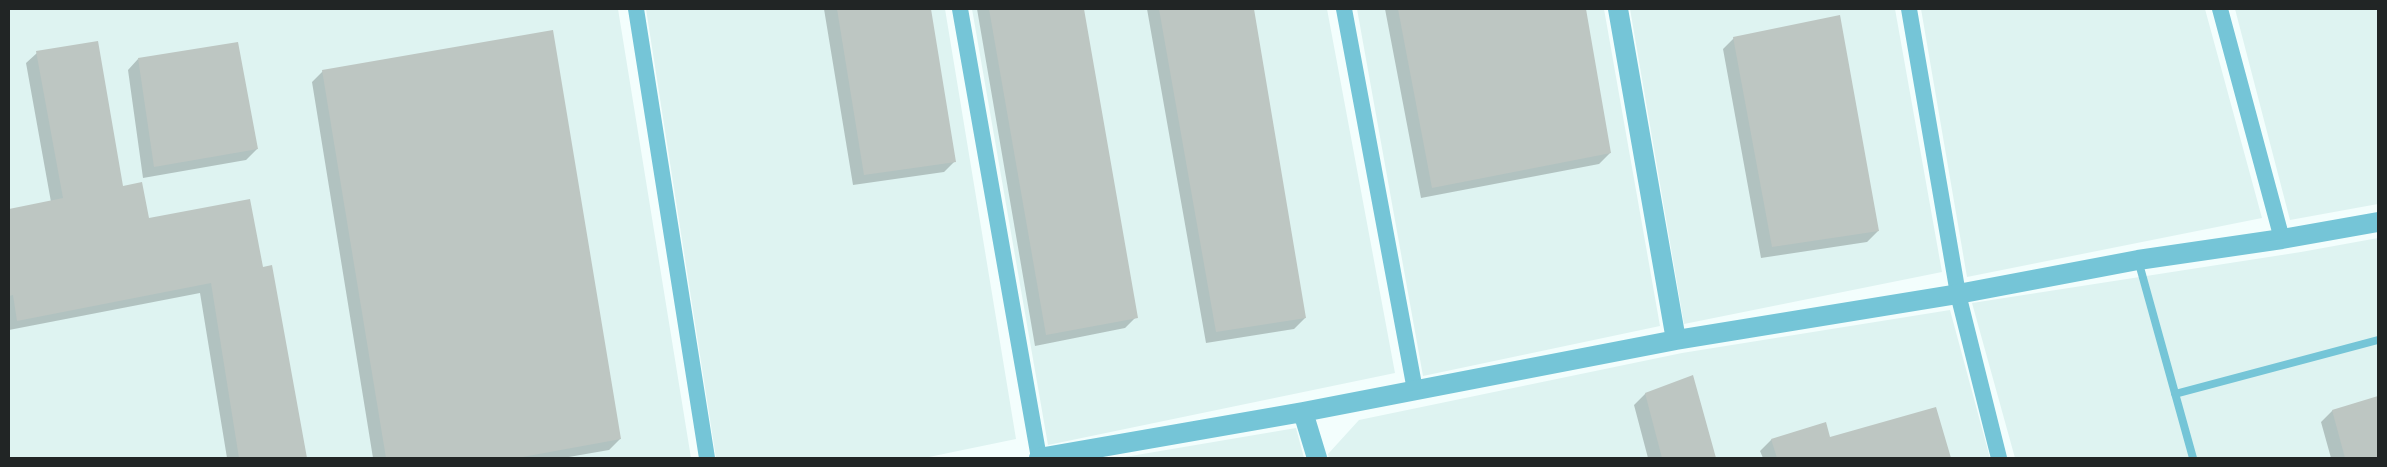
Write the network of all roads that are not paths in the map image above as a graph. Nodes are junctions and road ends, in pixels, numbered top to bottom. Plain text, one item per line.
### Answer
1 (636, 9) edge
2 (960, 9) edge
3 (1344, 9) edge
4 (1618, 9) edge
5 (1909, 9) edge
6 (2220, 9) edge
7 (2378, 222) edge
8 (2282, 240) junction
9 (2138, 260) junction
10 (1958, 294) junction
11 (1676, 340) junction
12 (2378, 340) edge
13 (1415, 390) junction
14 (2175, 394) junction
15 (1304, 412) junction
16 (707, 458) edge
17 (1039, 458) edge
18 (1316, 458) edge
19 (1999, 458) edge
20 (2193, 458) edge

1 - 16 street
2 - 17 street
3 - 13 street
4 - 11 street
5 - 10 street
6 - 8 street
7 - 8 street
8 - 9 street
9 - 10 street
9 - 14 lane
10 - 11 street
10 - 19 street
11 - 13 street
12 - 14 lane
13 - 15 street
14 - 20 lane
15 - 17 street
15 - 18 street

